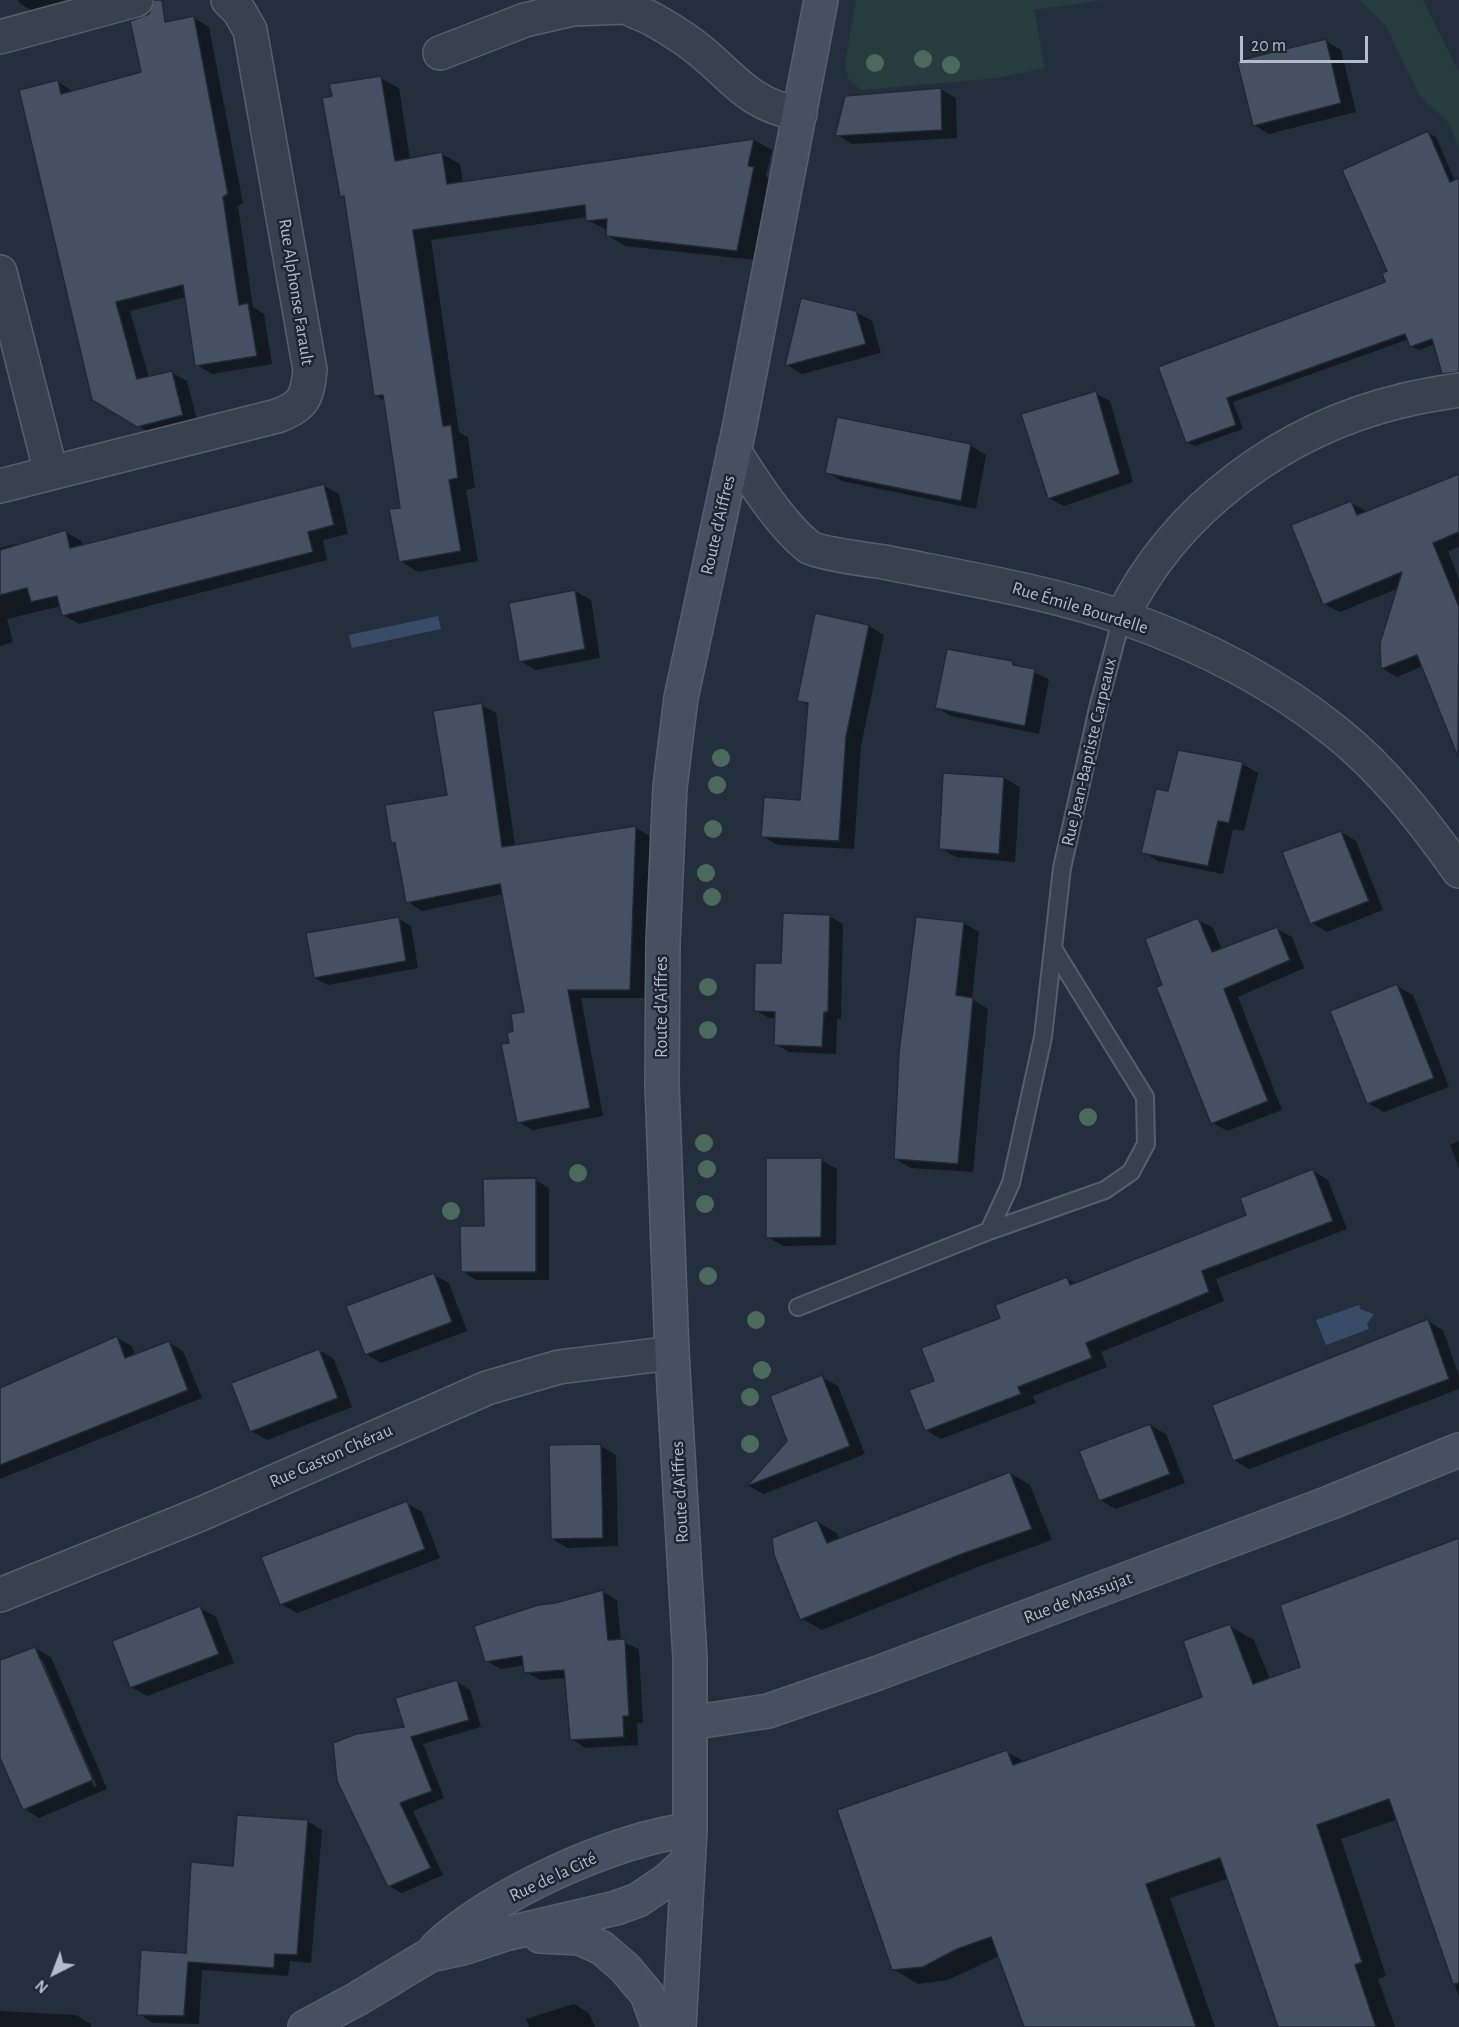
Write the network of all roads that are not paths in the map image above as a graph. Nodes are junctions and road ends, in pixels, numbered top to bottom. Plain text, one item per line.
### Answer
1 (136, 0) edge
2 (228, 0) edge
3 (821, 0) edge
4 (622, 3) edge
5 (0, 37) edge
6 (440, 53) dead end
7 (800, 114) junction
8 (0, 272) edge
9 (1459, 390) edge
10 (734, 451) junction
11 (51, 473) junction
12 (0, 486) edge
13 (1122, 617) junction
14 (1459, 871) edge
15 (1054, 950) junction
16 (989, 1231) junction
17 (798, 1307) dead end
18 (672, 1353) junction
19 (1459, 1450) edge
20 (0, 1595) edge
21 (690, 1723) junction
22 (690, 1830) junction
23 (687, 1862) junction
24 (505, 1934) junction
25 (430, 1955) junction
26 (305, 2027) edge
27 (659, 2027) edge
28 (679, 2027) edge

1 - 5 street
2 - 11 street, Rue Alphonse Farault
3 - 7 main road, Route d'Aiffres
4 - 6 street
4 - 7 street
7 - 10 main road, Route d'Aiffres
8 - 11 street
9 - 13 street, Rue Jean-Baptiste Carpeaux
10 - 13 street, Rue Émile Bourdelle
10 - 18 main road, Route d'Aiffres
11 - 12 street, Rue Alphonse Farault
13 - 14 street, Rue Émile Bourdelle
13 - 15 lane, Rue Jean-Baptiste Carpeaux
15 - 16 lane, Rue Jean-Baptiste Carpeaux
15 - 16 lane
16 - 17 lane
18 - 20 street, Rue Gaston Chérau
18 - 21 main road, Route d'Aiffres
19 - 21 main road, Rue de Massujat
21 - 22 main road, Route d'Aiffres
22 - 23 main road, Route d'Aiffres
22 - 25 main road, Rue de la Cité
23 - 24 main road, Rue de la Cité
23 - 28 main road, Route d'Aiffres
24 - 25 main road, Rue de la Cité
24 - 27 main road, Rue de la Cité
25 - 26 main road, Rue de la Cité

